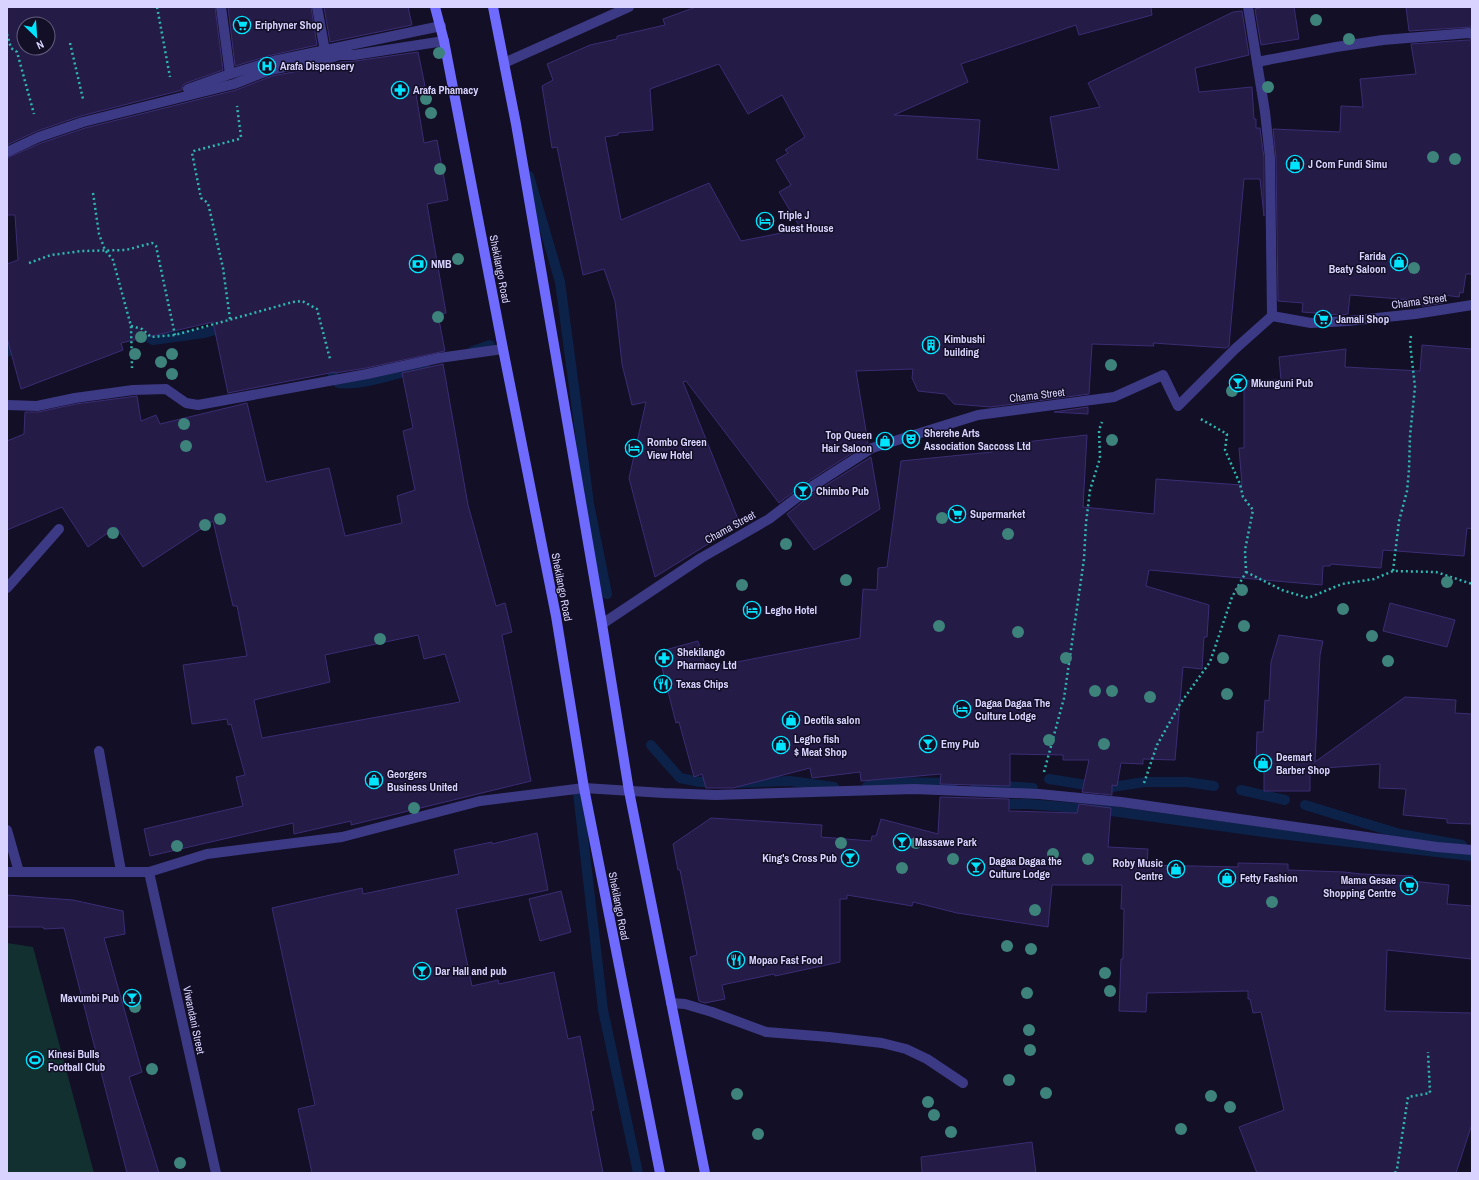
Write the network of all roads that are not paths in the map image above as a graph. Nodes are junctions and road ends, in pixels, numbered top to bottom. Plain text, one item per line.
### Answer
1 (220, 7) edge
2 (317, 7) edge
3 (435, 7) edge
4 (493, 7) edge
5 (629, 7) edge
6 (1248, 7) edge
7 (441, 26) junction
8 (1472, 34) edge
9 (444, 41) junction
10 (325, 51) junction
11 (1257, 62) junction
12 (504, 63) junction
13 (232, 79) junction
14 (39, 136) junction
15 (7, 152) edge
16 (1472, 305) edge
17 (1272, 316) junction
18 (503, 349) junction
19 (7, 405) edge
20 (59, 529) dead end
21 (7, 588) edge
22 (602, 624) junction
23 (99, 750) dead end
24 (584, 788) junction
25 (628, 791) junction
26 (7, 830) edge
27 (1472, 850) edge
28 (121, 871) junction
29 (7, 872) edge
30 (19, 872) junction
31 (149, 872) junction
32 (671, 1003) junction
33 (963, 1083) dead end
34 (216, 1173) edge
35 (660, 1173) edge
36 (705, 1173) edge

1 - 13 street
2 - 10 street
3 - 7 main road, Shekilango Road
4 - 12 main road
5 - 12 street
6 - 11 street
7 - 9 main road, Shekilango Road
7 - 10 street
8 - 11 street
9 - 13 street
9 - 18 main road, Shekilango Road
10 - 13 street
11 - 17 street
12 - 22 main road
13 - 14 street
13 - 14 street
14 - 15 street
16 - 17 street, Chama Street
17 - 22 street, Chama Street
18 - 19 street
18 - 24 main road, Shekilango Road
20 - 21 street
22 - 25 main road
23 - 28 street
24 - 25 street
24 - 31 street
24 - 35 main road, Shekilango Road
25 - 27 street
25 - 32 main road
26 - 30 street
28 - 30 street
28 - 31 street
29 - 30 street
31 - 34 street, Viwandani Street
32 - 33 street
32 - 36 main road

